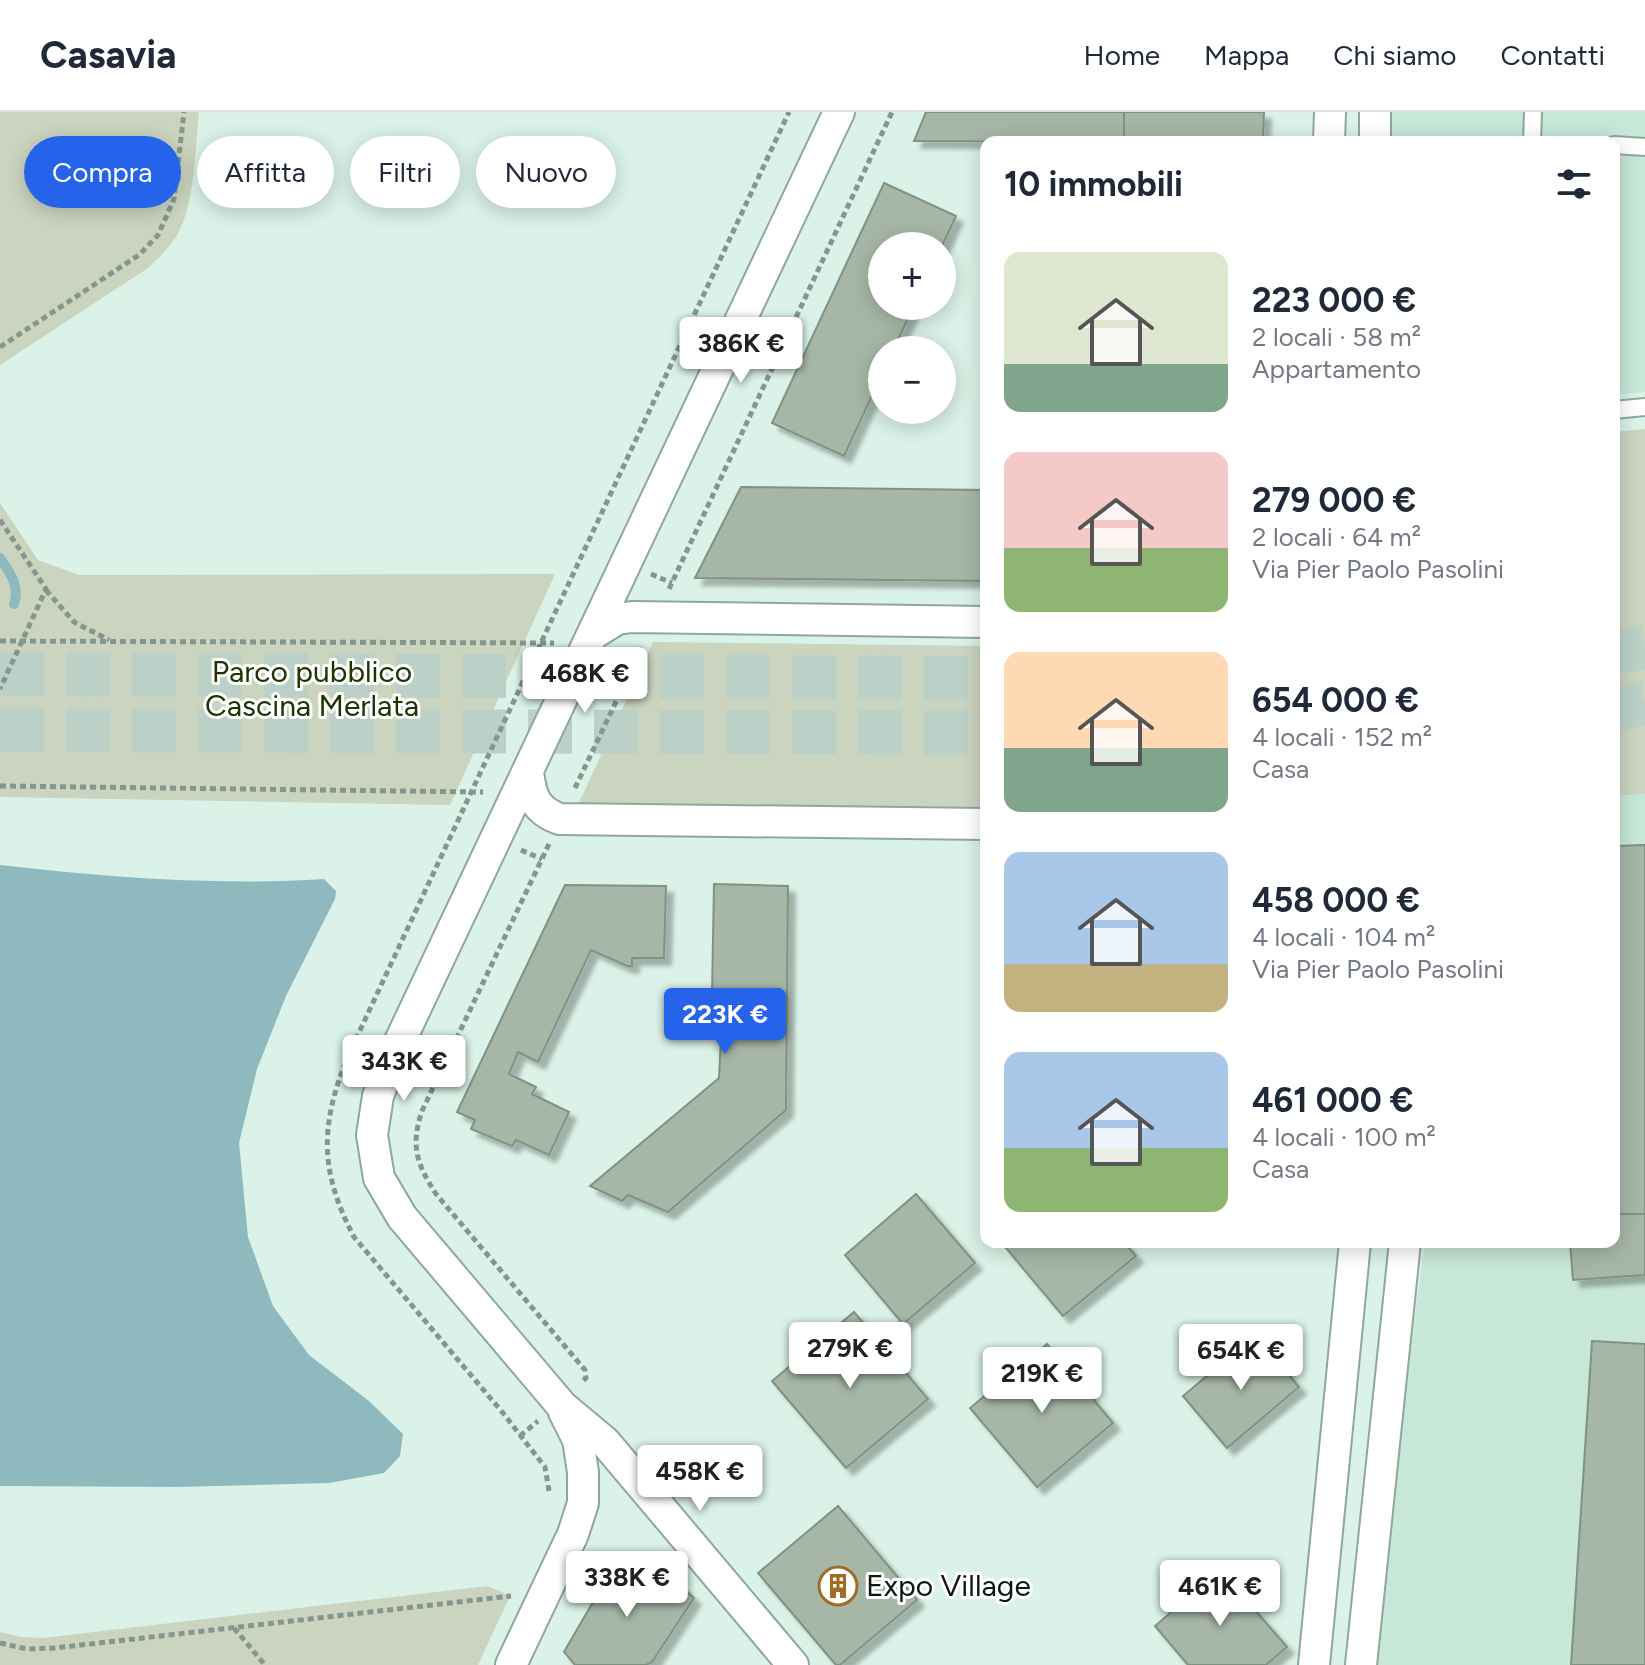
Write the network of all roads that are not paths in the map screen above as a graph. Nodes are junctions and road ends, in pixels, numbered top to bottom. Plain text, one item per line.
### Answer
1 (839, 112) edge
2 (1330, 112) edge
3 (1375, 112) edge
4 (1533, 112) edge
5 (1329, 136) edge
6 (1375, 136) edge
7 (1532, 136) edge
8 (1620, 145) edge
9 (1645, 147) edge
10 (1645, 407) edge
11 (1620, 409) edge
12 (980, 622) edge
13 (593, 634) junction
14 (528, 772) junction
15 (980, 824) edge
16 (1354, 1248) edge
17 (1404, 1248) edge
18 (568, 1398) junction
19 (511, 1665) edge
20 (793, 1665) edge
21 (1314, 1665) edge
22 (1361, 1665) edge

1 - 13 street
2 - 5 street
3 - 6 street
4 - 7 lane
8 - 9 lane
10 - 11 lane
12 - 13 street
13 - 14 street
14 - 15 street
14 - 18 street
16 - 21 street
17 - 22 street
18 - 19 street
18 - 20 street

